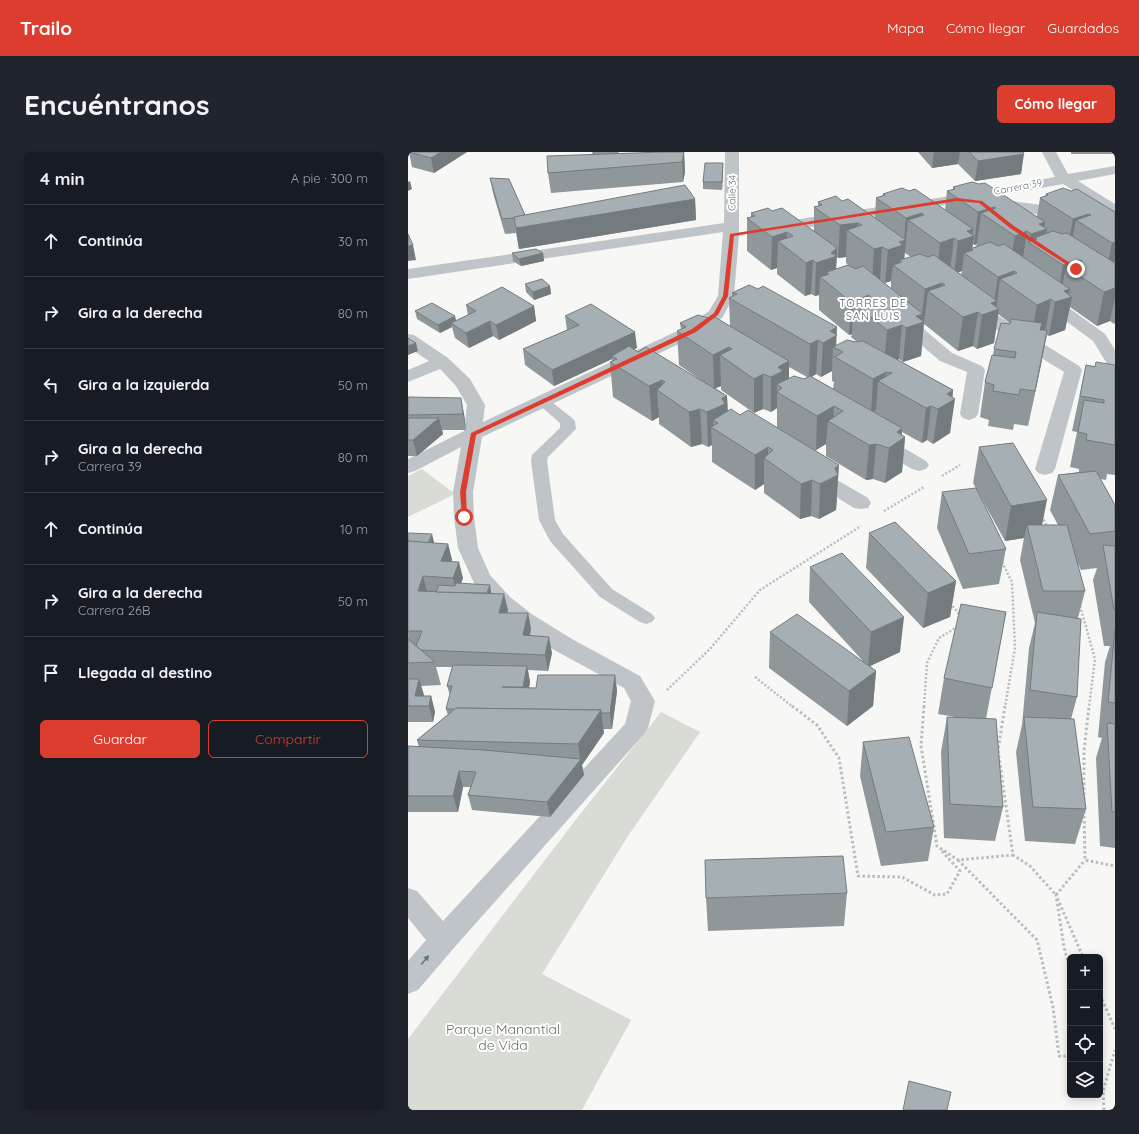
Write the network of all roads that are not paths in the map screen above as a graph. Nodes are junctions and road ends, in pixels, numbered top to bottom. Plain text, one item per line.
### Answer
1 (732, 152) edge
2 (1049, 152) edge
3 (1115, 170) edge
4 (1063, 178) junction
5 (957, 199) junction
6 (980, 202) junction
7 (906, 208) junction
8 (1115, 210) edge
9 (1069, 213) junction
10 (841, 218) junction
11 (1001, 219) edge
12 (924, 220) edge
13 (780, 227) junction
14 (1115, 229) edge
15 (742, 231) junction
16 (860, 232) edge
17 (1115, 241) edge
18 (797, 242) edge
19 (408, 274) edge
20 (1033, 290) edge
21 (956, 297) edge
22 (889, 308) edge
23 (408, 339) edge
24 (442, 362) junction
25 (1115, 363) edge
26 (408, 377) edge
27 (542, 402) junction
28 (969, 414) dead end
29 (864, 433) edge
30 (473, 434) junction
31 (919, 465) dead end
32 (800, 466) edge
33 (408, 467) edge
34 (1045, 469) dead end
35 (861, 504) dead end
36 (646, 618) dead end
37 (408, 899) edge
38 (443, 940) junction
39 (408, 981) edge

1 - 15 street, Calle 34
2 - 4 street
3 - 4 street, Carrera 39
4 - 5 street, Carrera 39
4 - 8 street
5 - 6 street
5 - 7 street, Carrera 39
6 - 9 street
6 - 11 street
7 - 10 street, Carrera 39
7 - 12 street
9 - 14 street
9 - 17 street
10 - 13 street, Carrera 39
10 - 16 street
13 - 15 street, Carrera 39
13 - 18 street
15 - 19 street, Carrera 39
15 - 27 street, Calle 34
20 - 25 street
21 - 34 street
22 - 28 street
23 - 24 street
24 - 26 street
24 - 30 street
27 - 30 street
27 - 36 lane
29 - 31 street
30 - 33 street
30 - 38 street
32 - 35 street
37 - 38 street
39 -> 38 street

